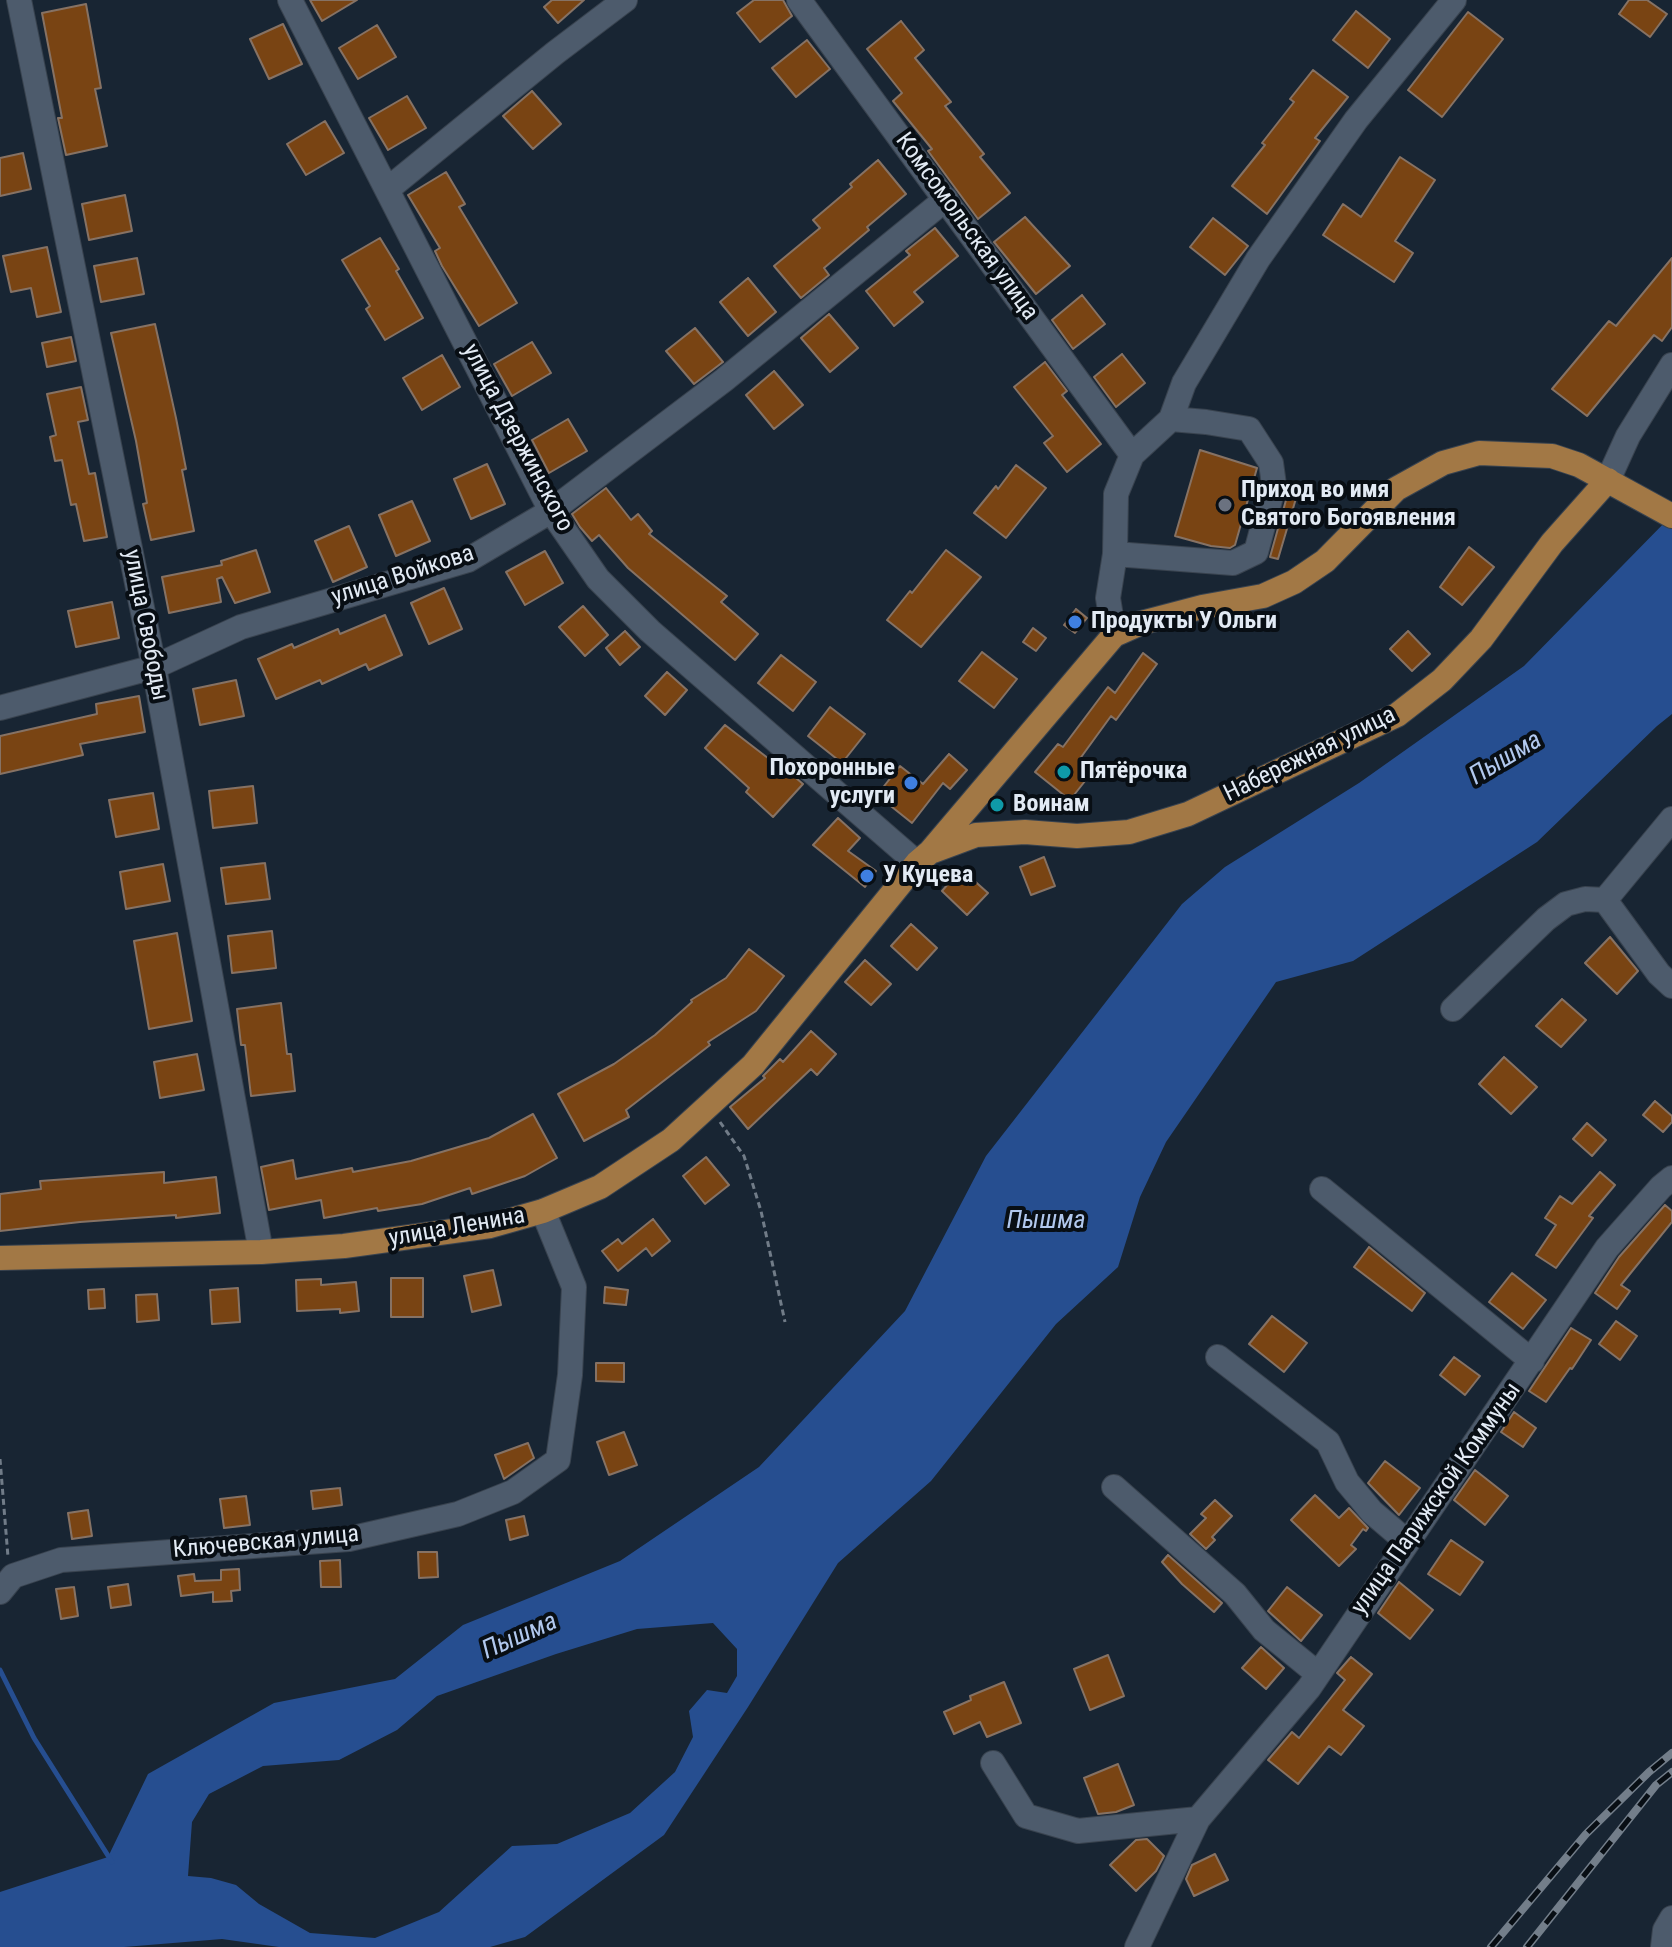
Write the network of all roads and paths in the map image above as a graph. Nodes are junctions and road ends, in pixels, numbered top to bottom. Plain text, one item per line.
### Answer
1 (19, 0) edge
2 (290, 0) edge
3 (625, 0) edge
4 (799, 0) edge
5 (1454, 0) edge
6 (388, 189) junction
7 (946, 199) junction
8 (1672, 365) edge
9 (1171, 419) junction
10 (1132, 455) junction
11 (1608, 480) junction
12 (551, 511) junction
13 (1665, 512) edge
14 (1115, 554) junction
15 (1114, 635) junction
16 (154, 667) junction
17 (0, 708) edge
18 (1672, 819) edge
19 (924, 858) junction
20 (1605, 900) junction
21 (1672, 986) edge
22 (1453, 1009) dead end
23 (706, 1107) junction
24 (1672, 1178) edge
25 (1322, 1189) dead end
26 (543, 1211) junction
27 (261, 1252) junction
28 (0, 1258) edge
29 (785, 1322) dead end
30 (1218, 1357) dead end
31 (1532, 1361) junction
32 (0, 1459) edge
33 (1114, 1487) dead end
34 (1406, 1541) junction
35 (7, 1584) edge
36 (1318, 1674) junction
37 (993, 1763) dead end
38 (1198, 1819) junction
39 (1672, 1918) edge
40 (1137, 1947) edge
41 (1663, 1947) edge

1 - 16 street, улица Свободы
2 - 6 street, улица Дзержинского
3 - 6 street
4 - 7 street, Комсомольская улица
5 - 9 street
6 - 12 street, улица Дзержинского
7 - 10 street, Комсомольская улица
7 - 12 street, улица Войкова
8 - 11 street, Набережная улица
9 - 10 street
9 - 14 street
10 - 14 street
11 - 13 main road
11 - 15 main road
11 - 19 main road, Набережная улица
12 - 16 street, улица Войкова
12 - 19 street, улица Дзержинского
14 - 15 street
15 - 19 main road, улица Ленина
16 - 17 street, улица Войкова
16 - 27 street, улица Свободы
18 - 20 street
19 - 23 main road, улица Ленина
20 - 21 street
20 - 22 street
23 - 26 main road, улица Ленина
23 - 29 path
24 - 31 street, улица Парижской Коммуны
25 - 31 street
26 - 27 main road, улица Ленина
26 - 35 street, Ключевская улица
27 - 28 main road, улица Ленина
30 - 34 street
31 - 34 street, улица Парижской Коммуны
32 - 35 path
33 - 36 street
34 - 36 street, улица Парижской Коммуны
36 - 38 street, улица Парижской Коммуны
37 - 38 street
38 - 40 street, улица Парижской Коммуны
39 - 41 street

